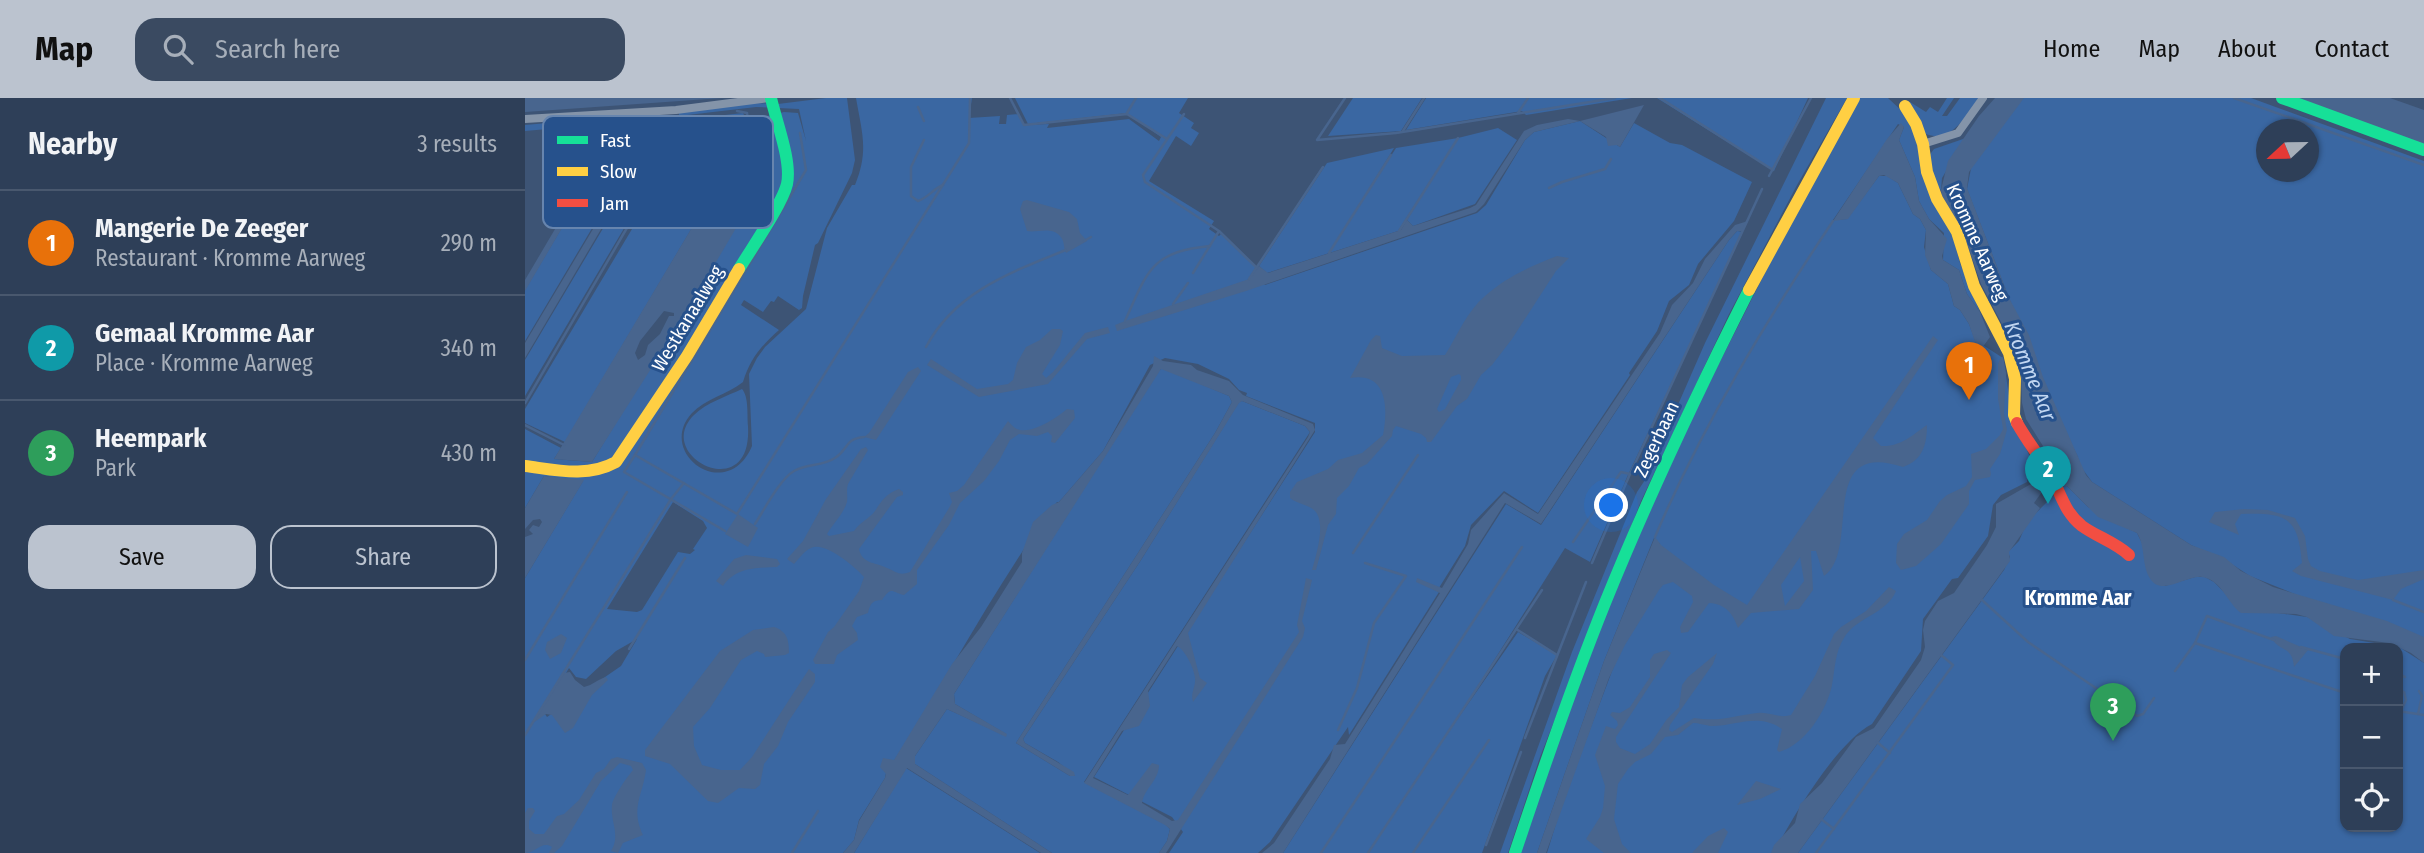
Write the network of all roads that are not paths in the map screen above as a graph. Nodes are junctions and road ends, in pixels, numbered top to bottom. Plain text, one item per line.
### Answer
1 (770, 98) edge
2 (1854, 98) edge
3 (1983, 98) edge
4 (2282, 98) edge
5 (1905, 106) dead end
6 (575, 116) edge
7 (543, 118) edge
8 (525, 119) edge
9 (1923, 144) junction
10 (2424, 150) edge
11 (773, 211) edge
12 (763, 228) edge
13 (525, 466) edge
14 (2129, 555) dead end
15 (1515, 853) edge

1 - 6 street, Westkanaalweg
1 - 11 street, Westkanaalweg
2 - 15 street, Zegerbaan
3 - 9 street
4 - 10 street
5 - 9 street, Kromme Aarweg
7 - 8 street, Westkanaalweg
9 - 14 street, Kromme Aarweg
12 - 13 street, Westkanaalweg

